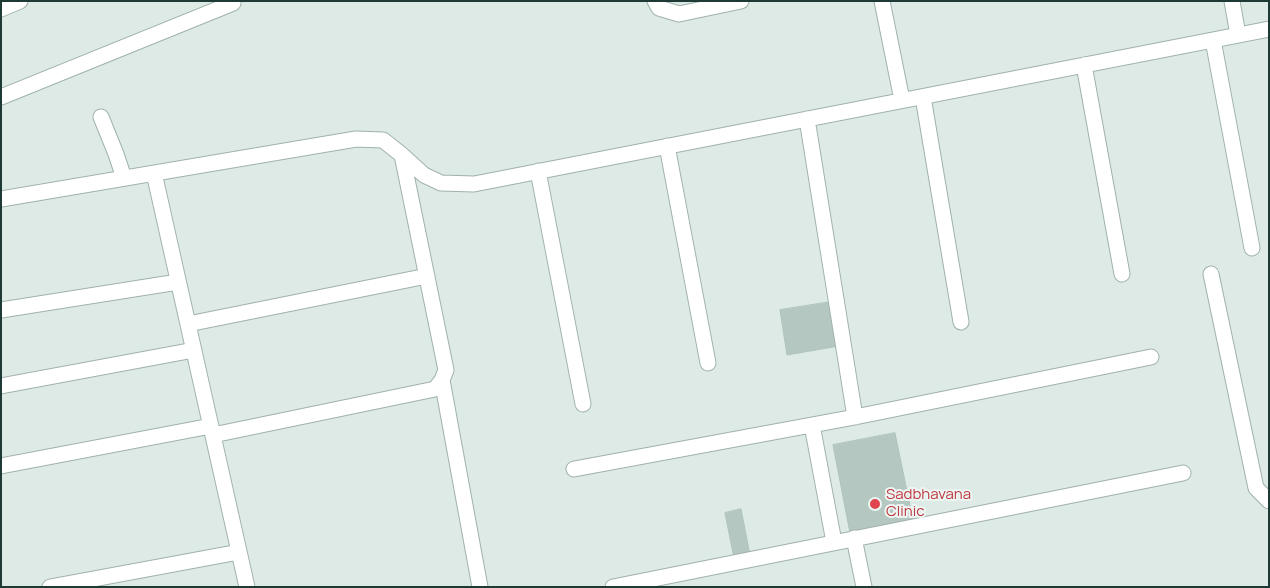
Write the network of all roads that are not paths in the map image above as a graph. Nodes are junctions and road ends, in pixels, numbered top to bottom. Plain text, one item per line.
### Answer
1 (20, 1) edge
2 (655, 1) edge
3 (741, 1) edge
4 (882, 1) edge
5 (1232, 1) edge
6 (233, 3) dead end
7 (1, 8) edge
8 (1269, 29) edge
9 (1238, 35) junction
10 (1214, 40) junction
11 (1084, 65) junction
12 (1, 96) edge
13 (922, 96) junction
14 (902, 100) junction
15 (101, 117) dead end
16 (807, 119) junction
17 (667, 146) junction
18 (402, 155) junction
19 (538, 171) junction
20 (154, 173) junction
21 (124, 178) junction
22 (1, 199) edge
23 (1252, 248) dead end
24 (1122, 274) dead end
25 (1211, 274) dead end
26 (427, 276) junction
27 (178, 282) junction
28 (1, 310) edge
29 (961, 322) dead end
30 (188, 324) junction
31 (194, 350) junction
32 (1151, 357) dead end
33 (708, 363) dead end
34 (442, 380) junction
35 (1, 386) edge
36 (583, 404) dead end
37 (855, 417) junction
38 (812, 425) junction
39 (212, 431) junction
40 (1, 466) edge
41 (574, 469) dead end
42 (1182, 473) dead end
43 (1269, 501) edge
44 (854, 538) junction
45 (834, 542) junction
46 (239, 552) junction
47 (50, 587) edge
48 (247, 587) edge
49 (480, 587) edge
50 (613, 587) edge
51 (864, 587) edge

1 - 7 street
2 - 3 street
4 - 14 street
5 - 9 street
6 - 12 street
8 - 9 street
9 - 10 street
10 - 11 street
10 - 23 street
11 - 13 street
11 - 24 street
13 - 14 street
13 - 29 street
14 - 16 street
15 - 21 street
16 - 17 street
16 - 37 street
17 - 19 street
17 - 33 street
18 - 19 street
18 - 20 street
18 - 26 street
19 - 36 street
20 - 21 street
20 - 27 street
21 - 22 street
25 - 43 street
26 - 30 street
26 - 34 street
27 - 28 street
27 - 30 street
30 - 31 street
31 - 35 street
31 - 39 street
32 - 37 street
34 - 39 street
34 - 49 street
37 - 38 street
38 - 41 street
38 - 45 street
39 - 40 street
39 - 46 street
42 - 44 street
44 - 45 street
44 - 51 street
45 - 50 street
46 - 47 street
46 - 48 street

